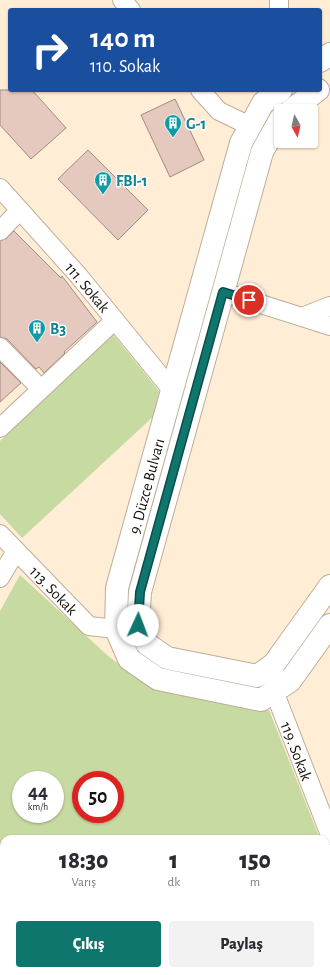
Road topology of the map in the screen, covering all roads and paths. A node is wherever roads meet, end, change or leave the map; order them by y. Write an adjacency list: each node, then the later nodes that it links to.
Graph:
1 (122, 0): 2 (street)
2 (129, 8)
3 (202, 92): 7 (street)
4 (278, 92): 7 (main road, 9. Düzce Bulvarı)
5 (315, 92): 6 (main road)
6 (299, 104)
7 (250, 126): 19 (main road, 9. Düzce Bulvarı)
8 (274, 131): 12 (main road, 9. Düzce Bulvarı)
9 (0, 188): 10 (street, 111. Sokak)
10 (20, 210): 11 (street); 15 (street, 111. Sokak)
11 (0, 231)
12 (223, 292): 14 (street); 27 (main road, 9. Düzce Bulvarı)
13 (330, 306): 14 (street)
14 (302, 317): 16 (street)
15 (115, 320): 18 (street); 19 (street, 111. Sokak)
16 (330, 326)
17 (0, 347): 18 (street)
18 (41, 390): 20 (street)
19 (172, 390): 26 (main road, 9. Düzce Bulvarı)
20 (0, 428)
21 (0, 534): 22 (street, 113. Sokak)
22 (16, 551): 23 (street); 26 (street, 113. Sokak)
23 (0, 578)
24 (330, 586): 27 (main road, 9. Düzce Bulvarı)
25 (330, 625): 28 (main road, 9. Düzce Bulvarı)
26 (116, 629): 28 (main road, 9. Düzce Bulvarı)
27 (274, 664): 28 (street, 119. Sokak)
28 (274, 691): 29 (street, 119. Sokak)
29 (330, 835)

